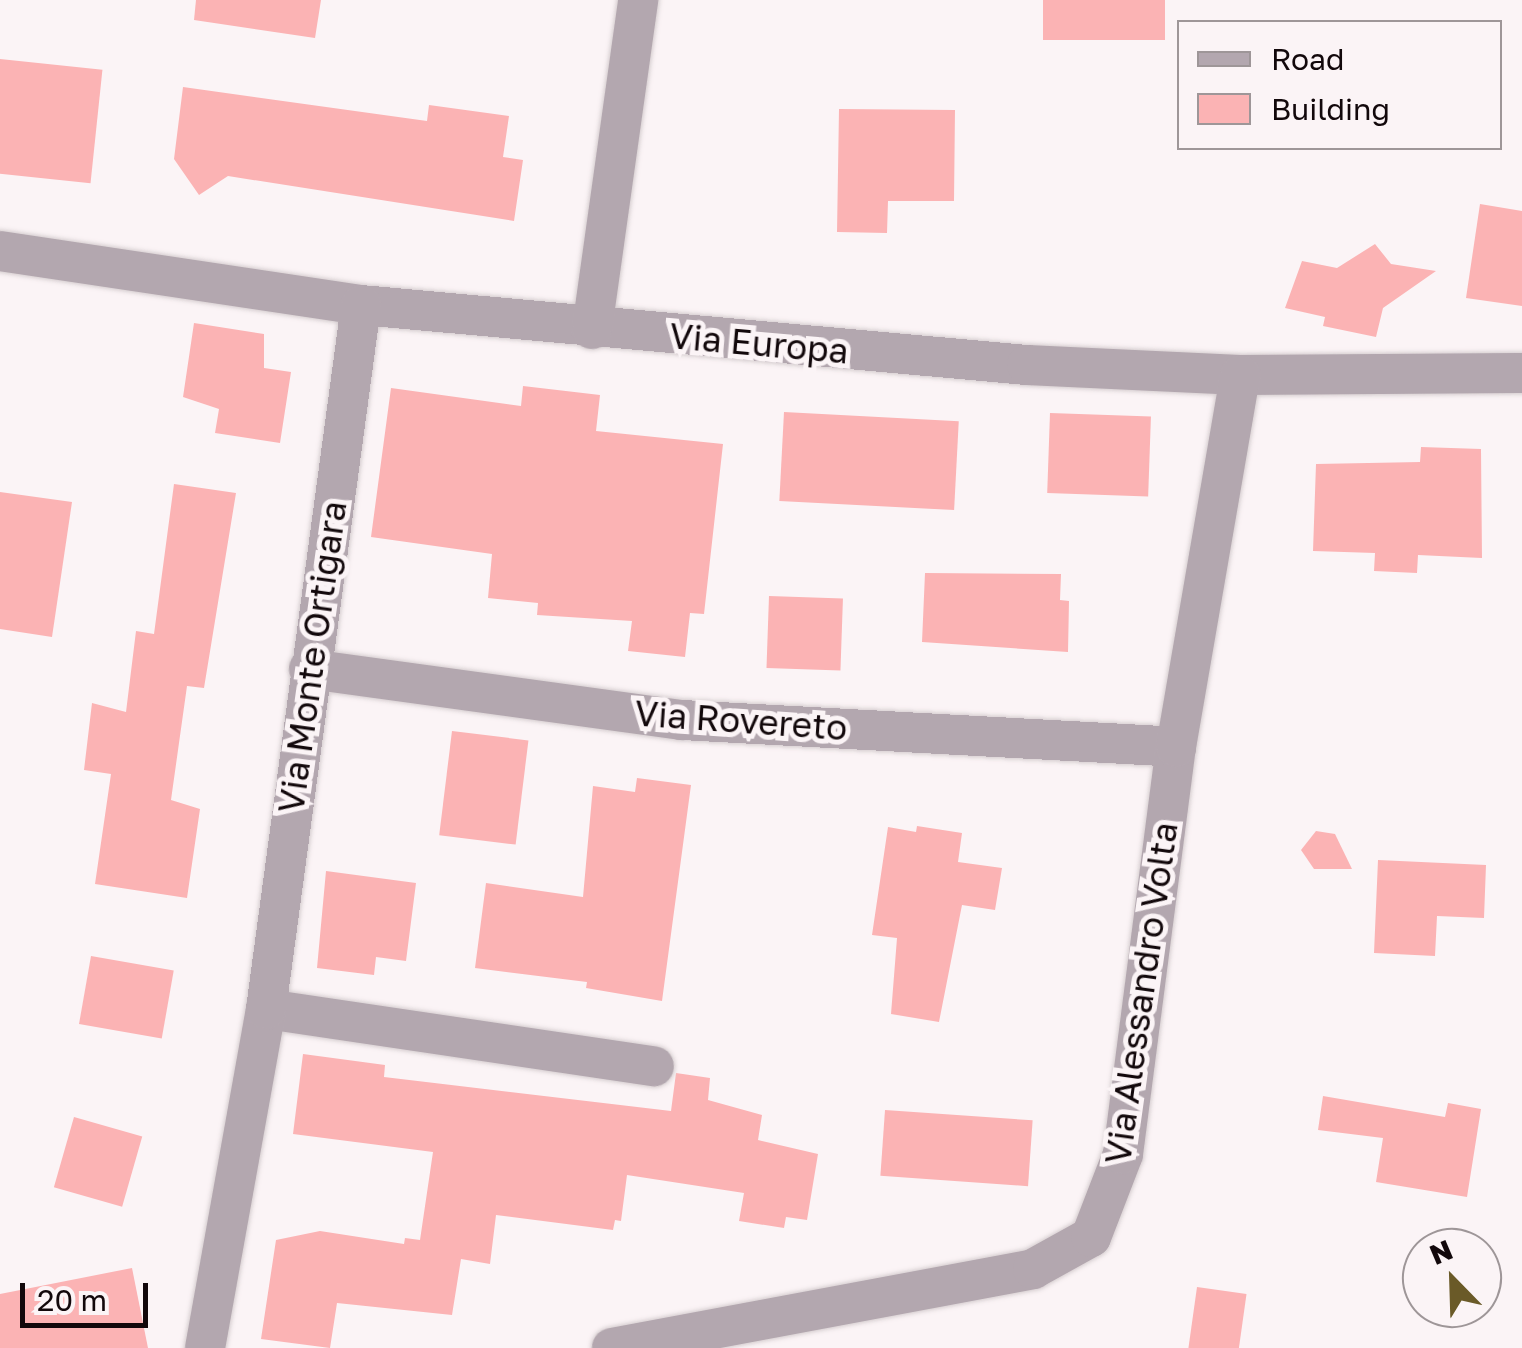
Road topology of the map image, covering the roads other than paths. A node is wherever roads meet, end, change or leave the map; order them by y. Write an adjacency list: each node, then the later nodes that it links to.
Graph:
1 (638, 0): 4 (street)
2 (0, 250): 3 (street, Via Europa)
3 (361, 305): 4 (street, Via Europa); 7 (street, Via Monte Ortigara)
4 (592, 329): 6 (street, Via Europa)
5 (1522, 373): 6 (street, Via Europa)
6 (1240, 375): 8 (street, Via Alessandro Volta)
7 (309, 670): 8 (street, Via Rovereto); 9 (street, Via Monte Ortigara)
8 (1176, 747): 12 (street, Via Alessandro Volta)
9 (266, 1009): 10 (street); 11 (street, Via Monte Ortigara)
10 (654, 1066)
11 (205, 1348)
12 (612, 1348)

